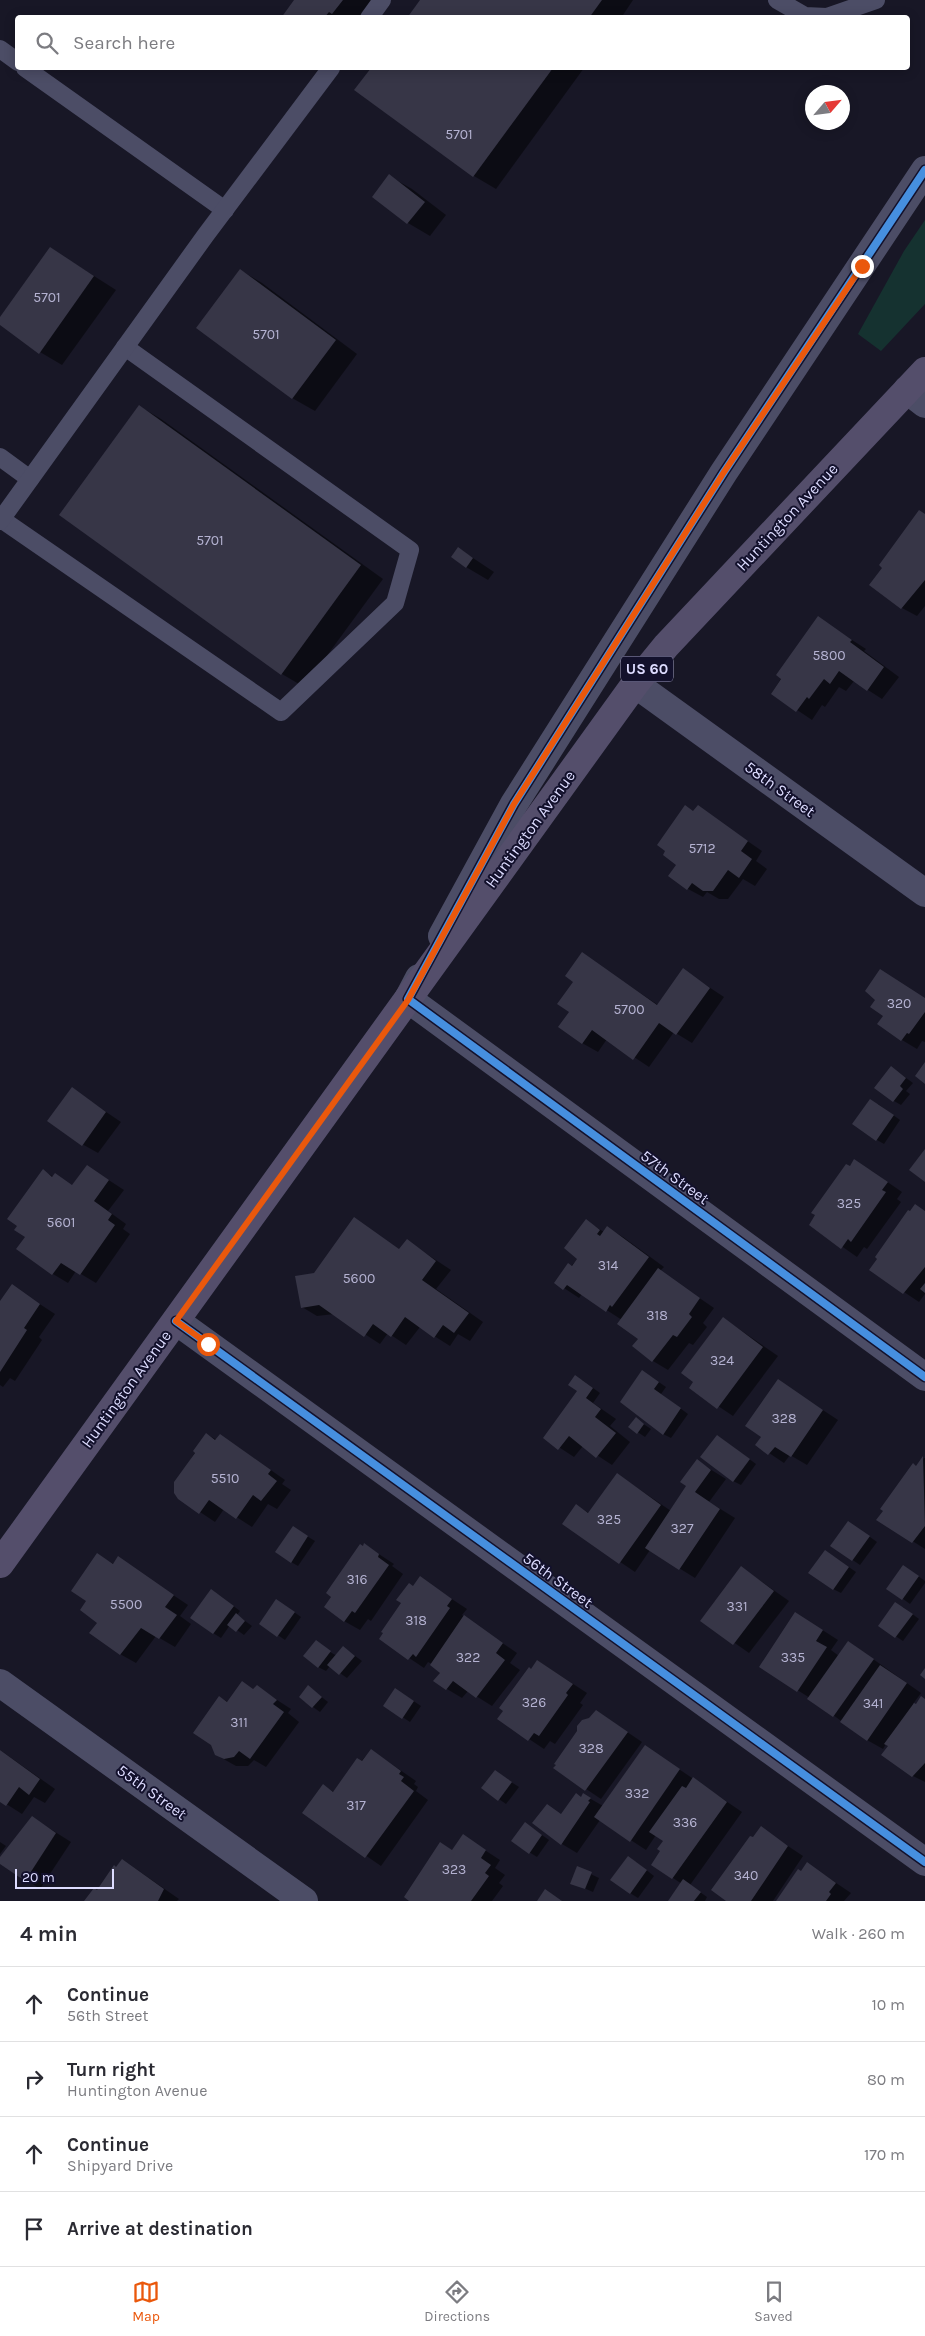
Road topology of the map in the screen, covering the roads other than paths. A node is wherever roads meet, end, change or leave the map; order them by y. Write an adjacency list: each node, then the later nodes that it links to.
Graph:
1 (382, 0): 4 (lane)
2 (777, 0): 5 (lane)
3 (876, 0): 6 (lane)
4 (371, 15)
5 (803, 15)
6 (833, 15)
7 (0, 49): 8 (lane)
8 (15, 60)
9 (28, 70): 12 (lane)
10 (330, 70): 12 (lane)
11 (925, 170): 21 (street)
12 (225, 210): 13 (lane)
13 (125, 347): 17 (lane); 18 (lane)
14 (925, 371): 15 (main road, Huntington Avenue / US 60)
15 (916, 397): 19 (main road, Huntington Avenue / US 60)
16 (0, 457): 17 (lane)
17 (30, 479): 18 (lane)
18 (1, 520)
19 (635, 684): 20 (street, 58th Street); 21 (main road, Huntington Avenue / US 60)
20 (925, 893)
21 (408, 1000): 22 (main road, Huntington Avenue / US 60); 23 (street, 57th Street)
22 (176, 1321): 24 (main road, Huntington Avenue / US 60); 26 (street, 56th Street)
23 (925, 1377)
24 (0, 1564)
25 (0, 1683): 27 (street, 55th Street)
26 (925, 1862)
27 (304, 1901)

